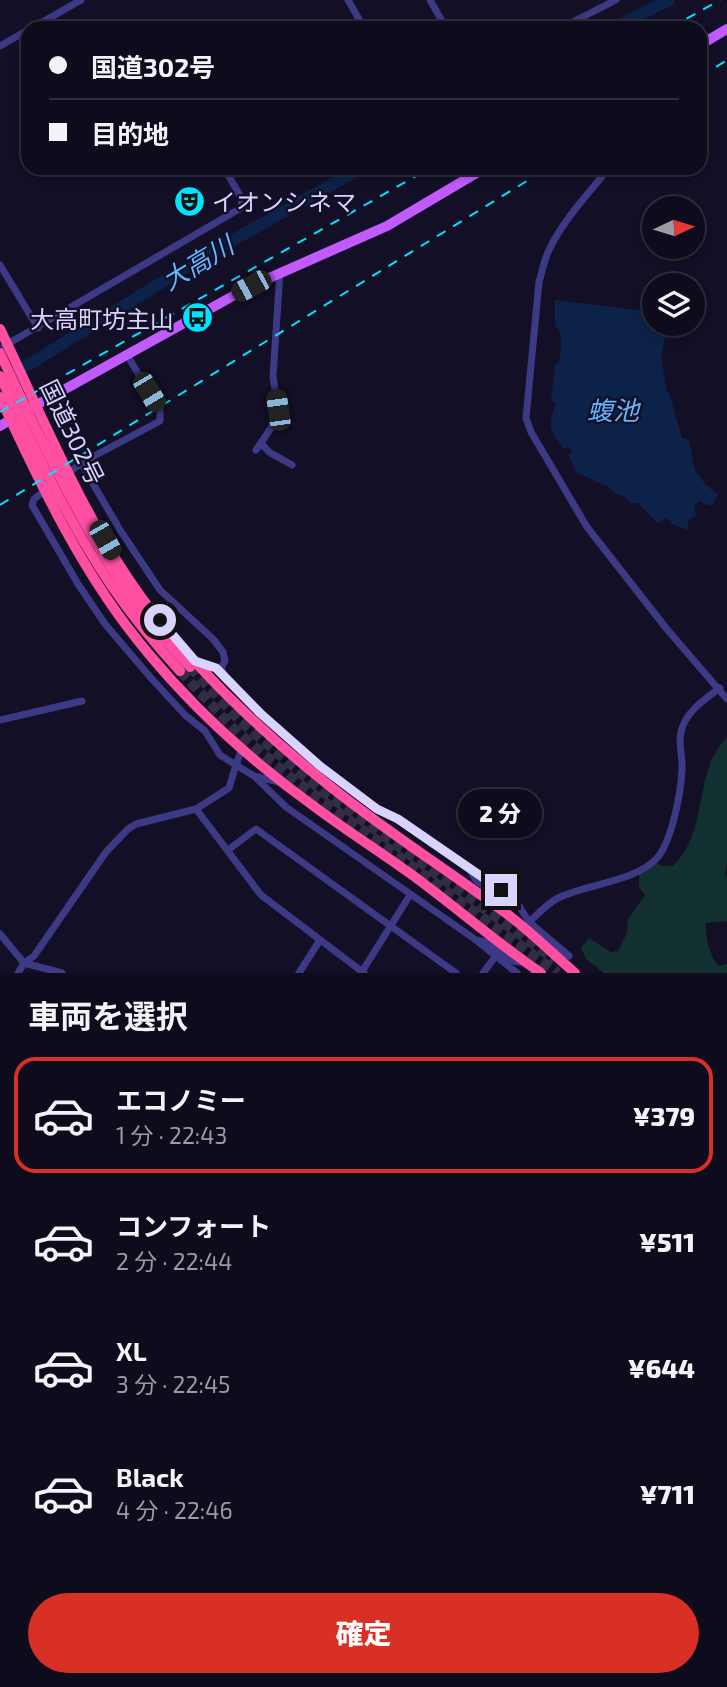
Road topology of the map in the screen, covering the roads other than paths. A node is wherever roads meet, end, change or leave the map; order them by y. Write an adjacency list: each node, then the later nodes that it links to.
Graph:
1 (348, 0): 8 (street)
2 (430, 0): 9 (street)
3 (594, 0): 6 (street)
4 (616, 0): 6 (street)
5 (77, 1): 7 (street)
6 (598, 8): 10 (street)
7 (43, 21)
8 (360, 21)
9 (442, 21)
10 (574, 21)
11 (727, 29): 13 (main road)
12 (21, 34): 14 (street)
13 (707, 41)
14 (0, 46)
15 (228, 175): 20 (street)
16 (473, 175): 19 (main road)
17 (604, 175): 31 (street)
18 (0, 265): 20 (street)
19 (279, 272): 23 (main road); 28 (street)
20 (38, 328): 22 (street)
21 (0, 329): 29 (highway, 国道302号)
22 (0, 351): 29 (highway)
23 (127, 355): 26 (main road); 27 (street)
24 (0, 376): 29 (highway)
25 (0, 397): 35 (highway, 国道302号)
26 (0, 426)
27 (81, 463): 30 (street); 36 (street)
28 (292, 465)
29 (188, 666): 30 (street); 45 (highway, 国道302号)
30 (226, 677): 41 (street)
31 (720, 688): 32 (street); 46 (street)
32 (727, 697)
33 (82, 701): 34 (street)
34 (0, 720)
35 (242, 748): 36 (street); 38 (highway, 国道302号)
36 (236, 765): 37 (street); 39 (street)
37 (254, 776): 38 (street); 44 (street)
38 (283, 783): 53 (highway, 国道302号)
39 (197, 808): 40 (street); 54 (street)
40 (228, 850): 47 (street); 49 (street)
41 (468, 867): 42 (street); 43 (street)
42 (485, 880): 43 (street); 46 (street)
43 (488, 890): 45 (street)
44 (410, 895): 47 (street); 50 (street)
45 (509, 916): 63 (highway, 国道302号)
46 (529, 922): 51 (street)
47 (390, 926): 55 (street); 59 (street)
48 (0, 934): 54 (street)
49 (320, 940): 55 (street); 58 (street)
50 (475, 940): 52 (street); 53 (street)
51 (569, 956)
52 (495, 957): 60 (street); 61 (street)
53 (525, 962): 62 (highway, 国道302号)
54 (24, 963): 56 (street); 57 (street)
55 (362, 972)
56 (18, 973)
57 (62, 973)
58 (299, 973)
59 (456, 973)
60 (483, 973)
61 (517, 973)
62 (541, 973)
63 (575, 973)

